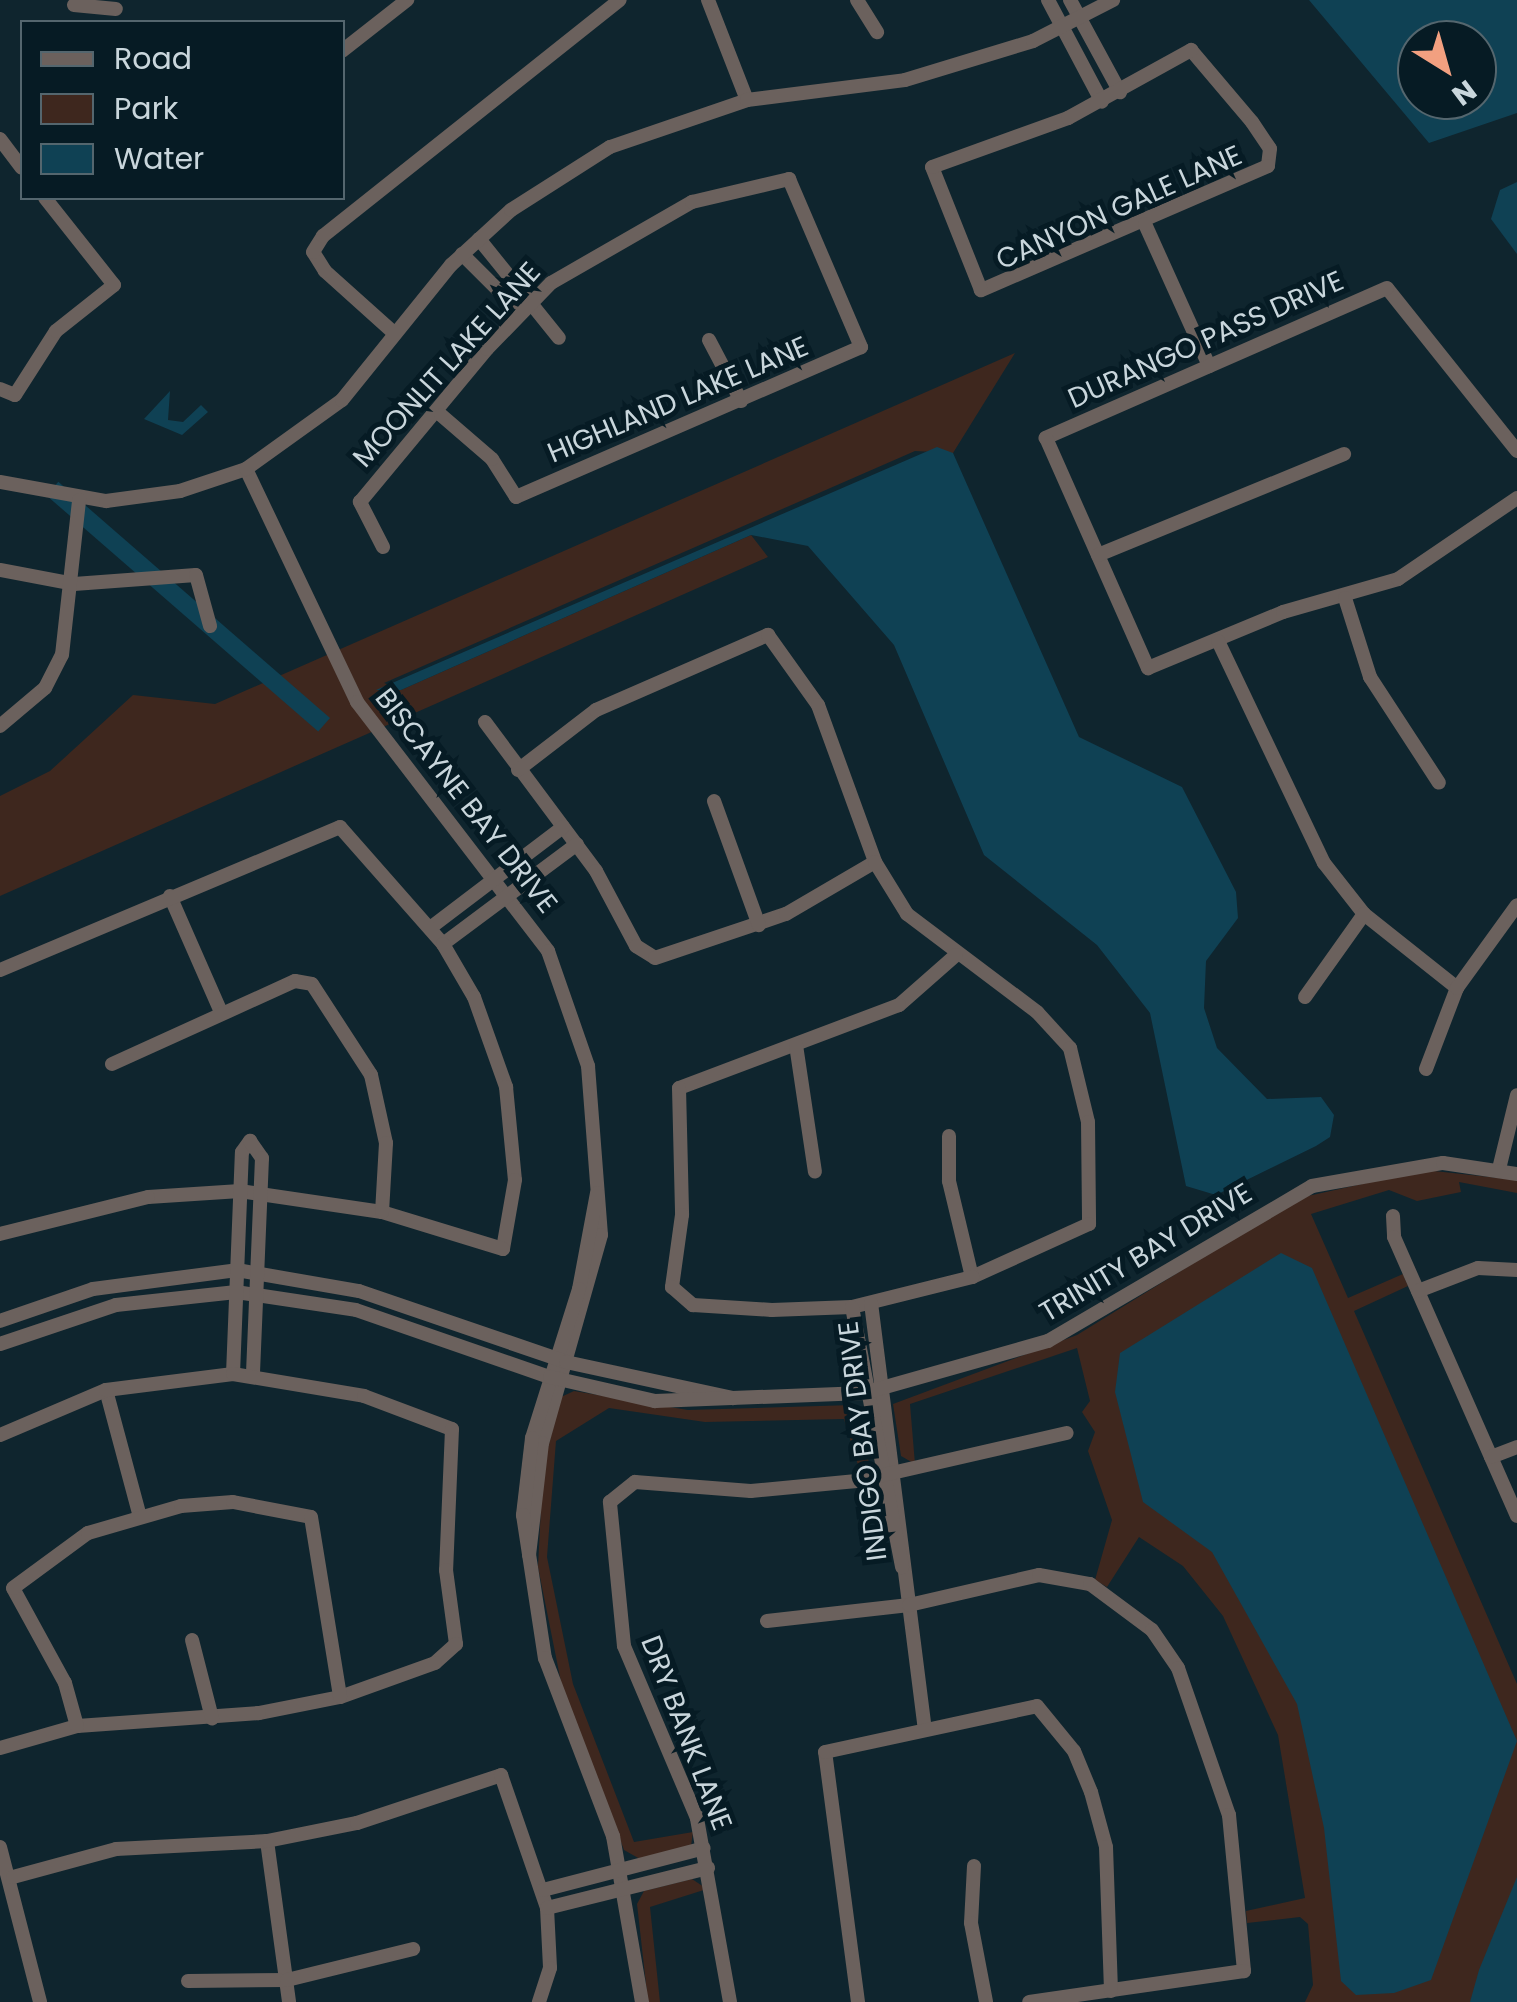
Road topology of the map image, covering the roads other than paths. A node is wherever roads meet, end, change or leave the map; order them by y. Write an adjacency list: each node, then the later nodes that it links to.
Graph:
1 (407, 0): 13 (street)
2 (620, 0): 24 (street)
3 (708, 0): 15 (street)
4 (857, 0): 12 (street)
5 (1048, 0): 11 (street)
6 (1070, 0): 10 (street)
7 (1113, 0): 10 (street)
8 (74, 4): 9 (street)
9 (116, 10)
10 (1080, 18): 11 (street); 14 (street)
11 (1062, 26): 15 (street); 16 (street)
12 (877, 32)
13 (345, 49)
14 (1120, 92): 16 (street); 20 (street, CANYON GALE LANE)
15 (747, 100): 21 (street)
16 (1102, 102): 20 (street, CANYON GALE LANE)
17 (0, 139): 18 (street)
18 (20, 165)
19 (48, 200): 29 (street)
20 (1145, 224): 28 (street)
21 (479, 239): 22 (street); 23 (street)
22 (462, 254): 23 (street); 24 (street)
23 (530, 304): 25 (street); 27 (street, MOONLIT LAKE LANE); 31 (street, MOONLIT LAKE LANE)
24 (394, 333): 34 (street)
25 (559, 338)
26 (708, 340): 30 (street)
27 (860, 348): 30 (street, HIGHLAND LAKE LANE)
28 (1209, 366): 32 (street, DURANGO PASS DRIVE); 39 (street, DURANGO PASS DRIVE)
29 (0, 389)
30 (741, 401): 31 (street, HIGHLAND LAKE LANE)
31 (440, 415): 38 (street, MOONLIT LAKE LANE)
32 (1517, 452)
33 (1344, 454): 39 (street)
34 (246, 469): 37 (street); 53 (street, BISCAYNE BAY DRIVE)
35 (0, 482): 37 (street)
36 (1517, 498): 42 (street)
37 (79, 500): 41 (street)
38 (384, 548)
39 (1098, 555): 44 (street)
40 (0, 570): 41 (street)
41 (74, 584): 43 (street); 46 (street)
42 (1344, 598): 44 (street); 48 (street)
43 (210, 626)
44 (1218, 641): 57 (street)
45 (485, 722): 47 (street)
46 (0, 726)
47 (518, 770): 50 (street); 52 (street)
48 (1439, 783)
49 (714, 801): 58 (street)
50 (563, 827): 51 (street); 53 (street)
51 (576, 844): 54 (street); 58 (street)
52 (875, 862): 58 (street); 61 (street)
53 (497, 877): 54 (street, BISCAYNE BAY DRIVE); 59 (street)
54 (510, 894): 60 (street); 90 (street, BISCAYNE BAY DRIVE)
55 (170, 896): 59 (street); 62 (street); 65 (street)
56 (1517, 905): 63 (street)
57 (1364, 914): 63 (street); 64 (street)
58 (759, 925)
59 (430, 928): 60 (street)
60 (443, 944): 76 (street)
61 (956, 955): 66 (street); 82 (street)
62 (0, 970)
63 (1457, 988): 68 (street)
64 (1305, 996)
65 (222, 1012): 67 (street); 76 (street)
66 (796, 1045): 72 (street); 87 (street)
67 (112, 1064)
68 (1426, 1069)
69 (1517, 1094): 71 (street)
70 (949, 1136): 82 (street)
71 (1498, 1169): 73 (street, TRINITY BAY DRIVE); 95 (street, TRINITY BAY DRIVE)
72 (815, 1172)
73 (1517, 1174)
74 (240, 1192): 75 (street); 75 (street); 78 (street); 79 (street)
75 (260, 1194): 76 (street); 81 (street)
76 (382, 1212)
77 (1393, 1216): 83 (street)
78 (0, 1234)
79 (237, 1270): 81 (street, TRINITY BAY DRIVE); 84 (street); 88 (street, TRINITY BAY DRIVE)
80 (1517, 1270): 83 (street)
81 (256, 1273): 85 (street); 90 (street, TRINITY BAY DRIVE)
82 (972, 1277): 86 (street)
83 (1418, 1290): 101 (street)
84 (236, 1292): 85 (street, TRINITY BAY DRIVE); 89 (street, TRINITY BAY DRIVE); 91 (street)
85 (256, 1295): 92 (street); 93 (street, TRINITY BAY DRIVE)
86 (871, 1303): 87 (street); 95 (street, INDIGO BAY DRIVE)
87 (852, 1307): 96 (street, INDIGO BAY DRIVE)
88 (0, 1321)
89 (0, 1344)
90 (562, 1360): 93 (street, BISCAYNE BAY DRIVE); 97 (street, TRINITY BAY DRIVE)
91 (234, 1374): 92 (street); 94 (street)
92 (253, 1376): 110 (street)
93 (556, 1378): 97 (street, TRINITY BAY DRIVE); 120 (street, BISCAYNE BAY DRIVE)
94 (106, 1390): 99 (street); 104 (street)
95 (884, 1390): 96 (street, TRINITY BAY DRIVE); 102 (street, INDIGO BAY DRIVE)
96 (864, 1393): 97 (street, TRINITY BAY DRIVE); 103 (street, INDIGO BAY DRIVE)
97 (739, 1400)
98 (1067, 1432): 102 (street)
99 (0, 1434)
100 (1517, 1447): 101 (street)
101 (1491, 1457): 105 (street)
102 (898, 1472): 103 (street); 106 (street, INDIGO BAY DRIVE)
103 (878, 1476): 106 (street, INDIGO BAY DRIVE); 117 (street, DRY BANK LANE)
104 (139, 1513): 110 (street); 112 (street)
105 (1517, 1516)
106 (904, 1572): 107 (street, INDIGO BAY DRIVE)
107 (909, 1605): 108 (street); 113 (street, INDIGO BAY DRIVE); 128 (street)
108 (767, 1621)
109 (192, 1640): 111 (street)
110 (340, 1697): 111 (street)
111 (212, 1718): 112 (street)
112 (77, 1726): 114 (street)
113 (926, 1728): 128 (street); 134 (street)
114 (0, 1748)
115 (267, 1841): 121 (street); 123 (street); 126 (street)
116 (0, 1848): 121 (street)
117 (704, 1848): 119 (street, DRY BANK LANE); 120 (street)
118 (974, 1866): 135 (street)
119 (708, 1868): 122 (street); 133 (street, DRY BANK LANE)
120 (622, 1870): 122 (street, BISCAYNE BAY DRIVE); 123 (street)
121 (13, 1878): 129 (street)
122 (627, 1888): 124 (street); 132 (street, BISCAYNE BAY DRIVE)
123 (543, 1890): 124 (street)
124 (547, 1908): 131 (street)
125 (413, 1949): 126 (street)
126 (286, 1980): 127 (street); 130 (street)
127 (188, 1981)
128 (1111, 1990): 136 (street)
129 (40, 2002)
130 (289, 2002)
131 (539, 2002)
132 (642, 2002)
133 (730, 2002)
134 (858, 2002)
135 (986, 2002)
136 (1030, 2002)

